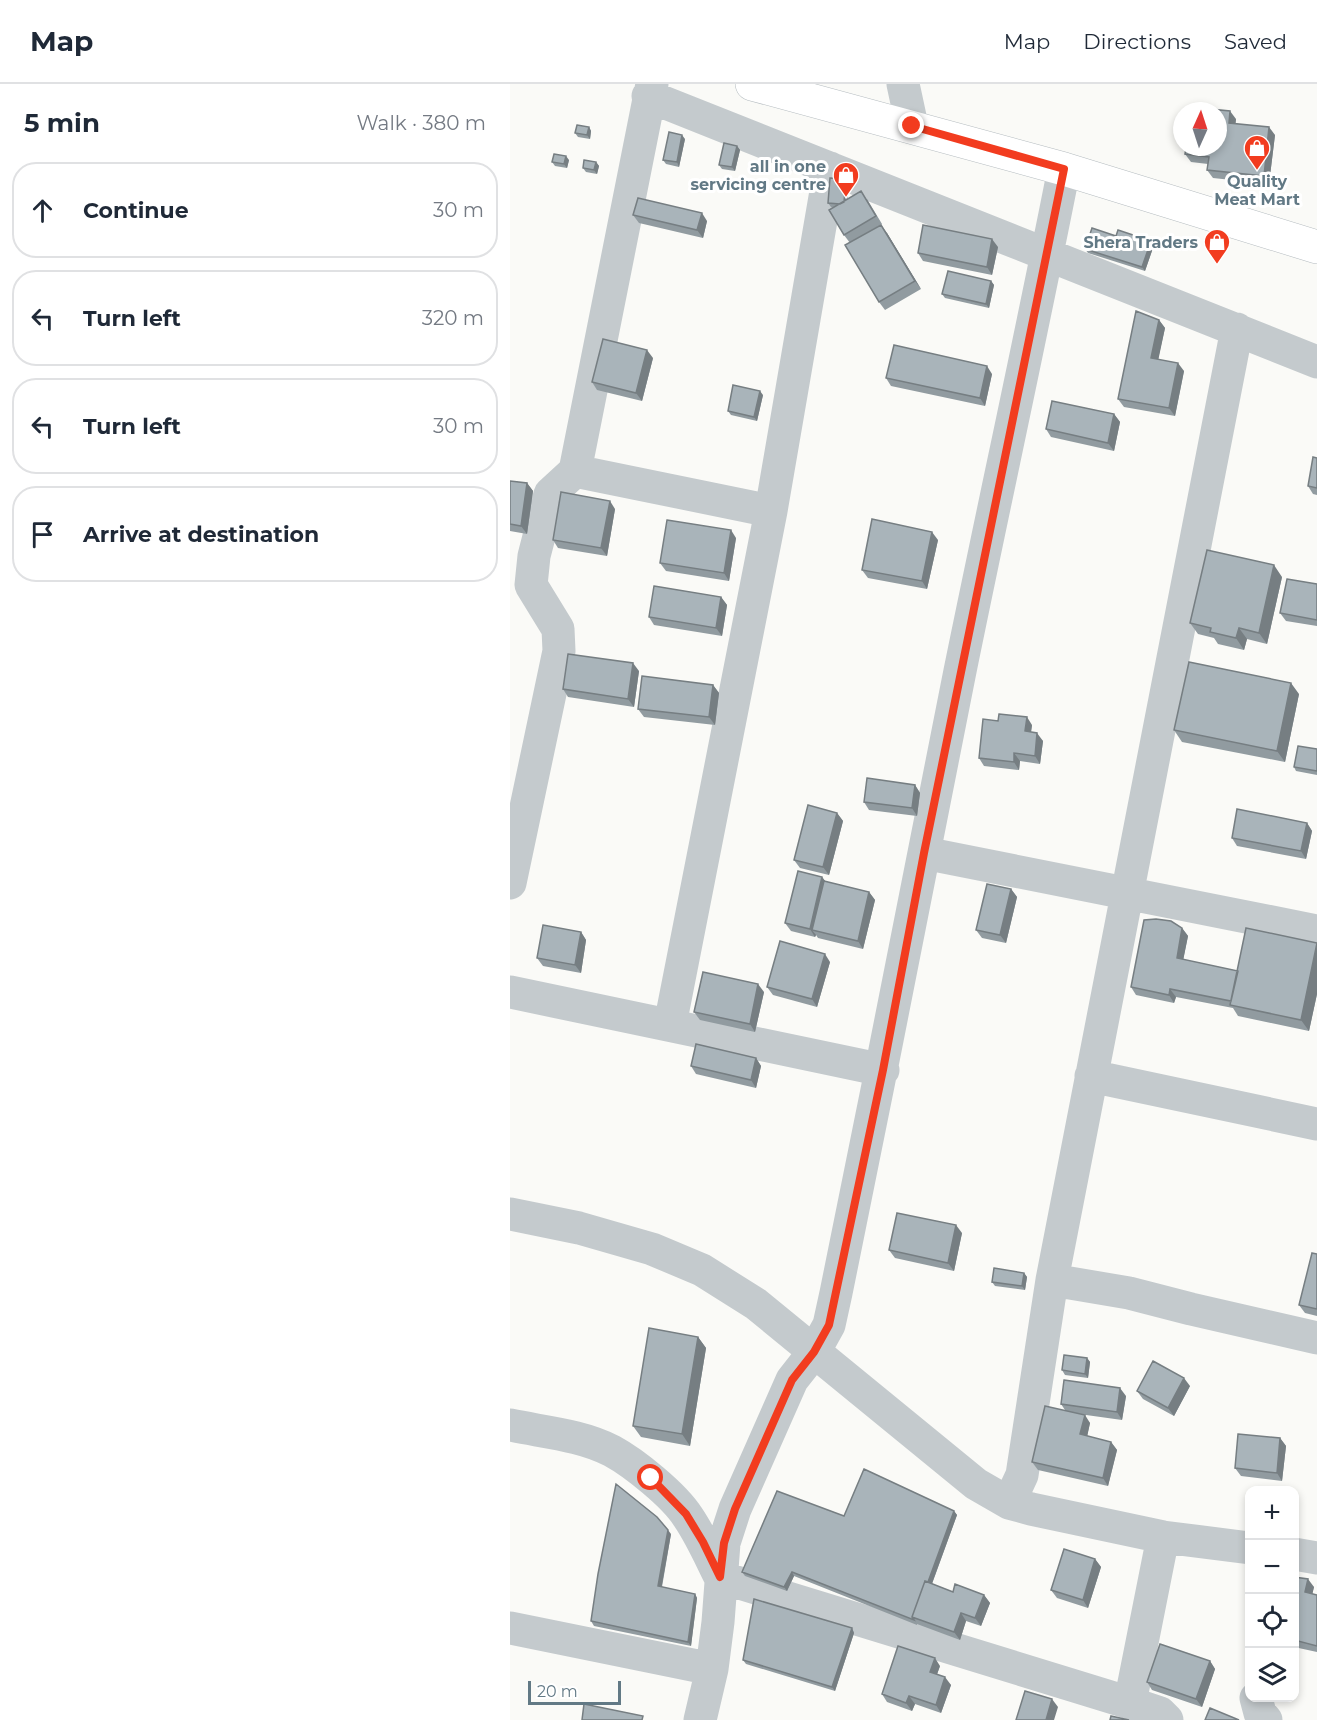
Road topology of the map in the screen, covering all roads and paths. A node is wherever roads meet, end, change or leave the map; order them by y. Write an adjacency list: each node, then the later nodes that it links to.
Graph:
1 (752, 84): 4 (main road)
2 (903, 84): 4 (street)
3 (650, 90): 5 (street); 11 (street)
4 (912, 126): 6 (main road)
5 (830, 168): 8 (street); 12 (street)
6 (1064, 169): 7 (main road); 8 (street)
7 (1317, 247)
8 (1047, 254): 9 (street); 14 (street)
9 (1237, 330): 10 (street); 16 (street)
10 (1317, 362)
11 (575, 471): 12 (street); 13 (street)
12 (771, 511): 19 (street)
13 (522, 553): 15 (street)
14 (924, 853): 16 (street); 20 (street)
15 (510, 882)
16 (1128, 895): 17 (street); 21 (street)
17 (1317, 931)
18 (510, 992): 19 (street)
19 (670, 1025): 20 (street)
20 (883, 1070): 26 (street)
21 (1091, 1076): 22 (street); 24 (street)
22 (1317, 1124)
23 (510, 1214): 26 (street)
24 (1052, 1280): 25 (street); 28 (street)
25 (1317, 1338)
26 (814, 1352): 28 (street); 33 (street)
27 (510, 1425): 33 (street)
28 (1010, 1503): 29 (street)
29 (1163, 1538): 30 (street); 37 (street)
30 (1245, 1547)
31 (1299, 1555): 32 (street)
32 (1317, 1558)
33 (720, 1577): 35 (street); 37 (street)
34 (510, 1628): 35 (street)
35 (712, 1669): 38 (street)
36 (1257, 1702): 40 (street)
37 (1130, 1703): 39 (street)
38 (700, 1720)
39 (1167, 1720)
40 (1266, 1720)

